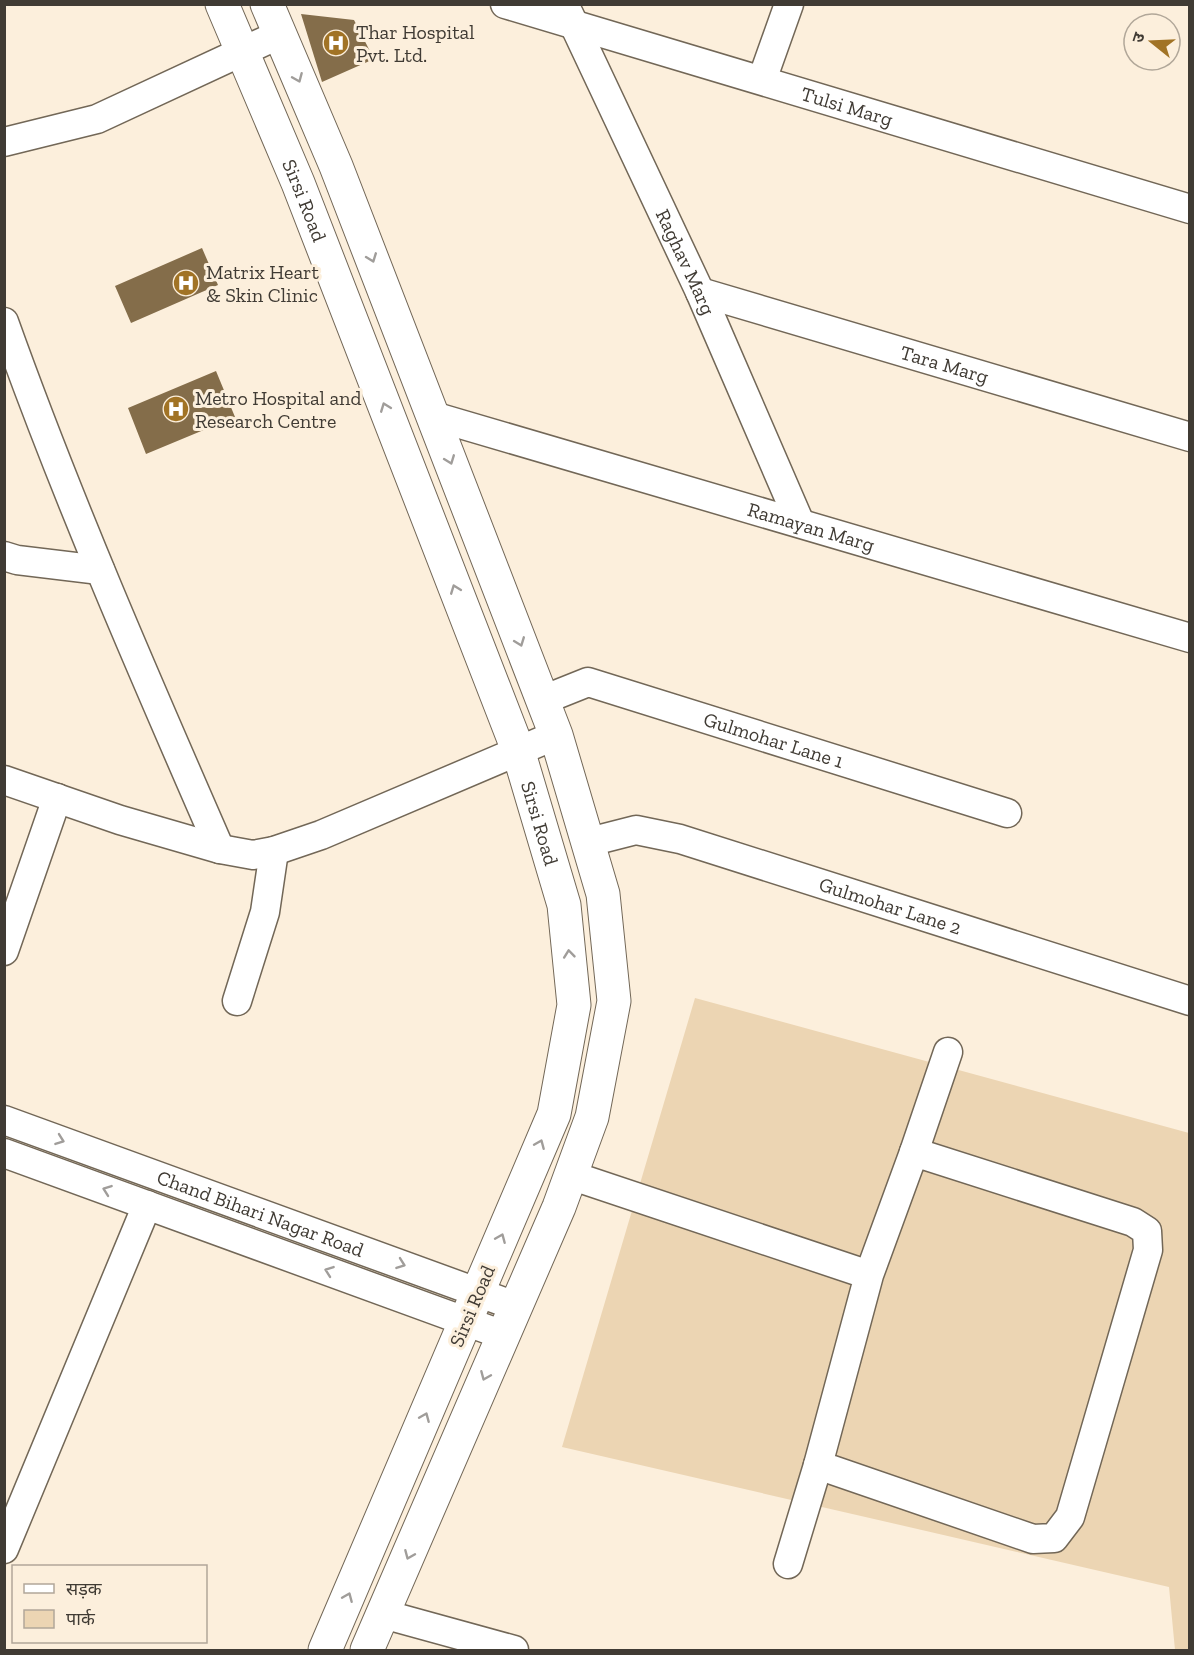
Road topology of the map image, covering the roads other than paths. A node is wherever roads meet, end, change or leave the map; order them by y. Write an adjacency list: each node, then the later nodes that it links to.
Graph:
1 (222, 4): 6 (main road, Sirsi Road)
2 (505, 4): 4 (street, Tulsi Marg)
3 (789, 4): 7 (street)
4 (569, 14): 7 (street, Tulsi Marg); 10 (street, Raghav Marg)
5 (274, 19): 6 (street); 12 (main road, Sirsi Road, one-way to 12)
6 (242, 51): 8 (street); 20 (main road, Sirsi Road, one-way to 6)
7 (762, 80): 9 (street, Tulsi Marg)
8 (4, 142)
9 (1190, 209)
10 (700, 292): 13 (street, Tara Marg); 14 (street, Raghav Marg)
11 (4, 322): 16 (street)
12 (433, 416): 14 (street, Ramayan Marg); 18 (main road, Sirsi Road, one-way to 18)
13 (1190, 437)
14 (800, 523): 17 (street, Ramayan Marg)
15 (4, 556): 16 (street)
16 (100, 570): 25 (street)
17 (1190, 638)
18 (543, 700): 19 (main road, Sirsi Road); 23 (street, Gulmohar Lane 1)
19 (556, 735): 20 (street); 24 (main road, Sirsi Road)
20 (518, 750): 26 (street); 37 (main road, Sirsi Road, one-way to 20)
21 (4, 780): 22 (street)
22 (57, 798): 25 (street); 27 (street)
23 (1006, 813)
24 (589, 842): 29 (street, Gulmohar Lane 2); 34 (main road, Sirsi Road)
25 (220, 849): 26 (street)
26 (274, 851): 28 (street)
27 (4, 951)
28 (237, 1001)
29 (1190, 1001)
30 (948, 1052): 32 (street)
31 (4, 1120): 37 (street, Chand Bihari Nagar Road, one-way to 37)
32 (914, 1152): 36 (street); 39 (street)
33 (4, 1154): 35 (street, Chand Bihari Nagar Road, one-way to 33)
34 (570, 1176): 36 (street); 38 (main road, Sirsi Road)
35 (147, 1205): 37 (street, Chand Bihari Nagar Road, one-way to 35); 40 (street)
36 (869, 1275): 39 (street)
37 (472, 1306): 38 (street, Chand Bihari Nagar Road); 43 (main road, Sirsi Road, one-way to 37)
38 (509, 1321): 42 (main road, Sirsi Road, one-way to 42)
39 (818, 1465): 41 (street)
40 (4, 1549)
41 (788, 1564)
42 (383, 1614): 44 (main road, Sirsi Road); 45 (street)
43 (325, 1650)
44 (367, 1650)
45 (514, 1650)

